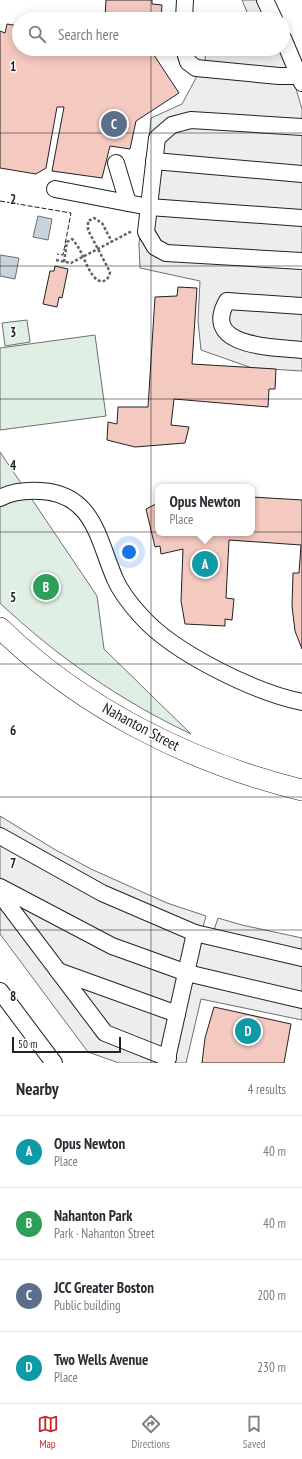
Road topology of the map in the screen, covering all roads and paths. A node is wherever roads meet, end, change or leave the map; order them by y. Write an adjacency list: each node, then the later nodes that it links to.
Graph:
1 (185, 0): 3 (street)
2 (265, 0): 4 (street)
3 (184, 12)
4 (271, 12)
5 (290, 55): 7 (street)
6 (186, 56): 7 (street)
7 (300, 79)
8 (302, 127): 9 (street)
9 (154, 161): 11 (street); 14 (street)
10 (116, 163): 13 (street)
11 (302, 174)
12 (55, 189): 13 (street)
13 (128, 203): 14 (street)
14 (149, 207): 15 (street); 16 (street)
15 (302, 218)
16 (147, 224): 17 (path); 21 (street)
17 (112, 242): 18 (path); 18 (path)
18 (98, 249): 19 (path); 19 (path)
19 (84, 256): 22 (path); 22 (path)
20 (56, 260): 22 (path)
21 (302, 261)
22 (64, 262)
23 (302, 306): 24 (street)
24 (302, 350)
25 (0, 498): 27 (street)
26 (1, 630): 28 (main road, Nahanton Street)
27 (302, 702)
28 (302, 790)
29 (0, 836): 32 (street)
30 (0, 887): 35 (street)
31 (0, 894): 34 (street)
32 (195, 933): 33 (street); 35 (street)
33 (302, 958)
34 (58, 971): 38 (street); 40 (street)
35 (186, 972): 37 (street); 38 (street)
36 (0, 991): 39 (street)
37 (302, 1000)
38 (177, 1014): 40 (street)
39 (50, 1061)
40 (167, 1061)

